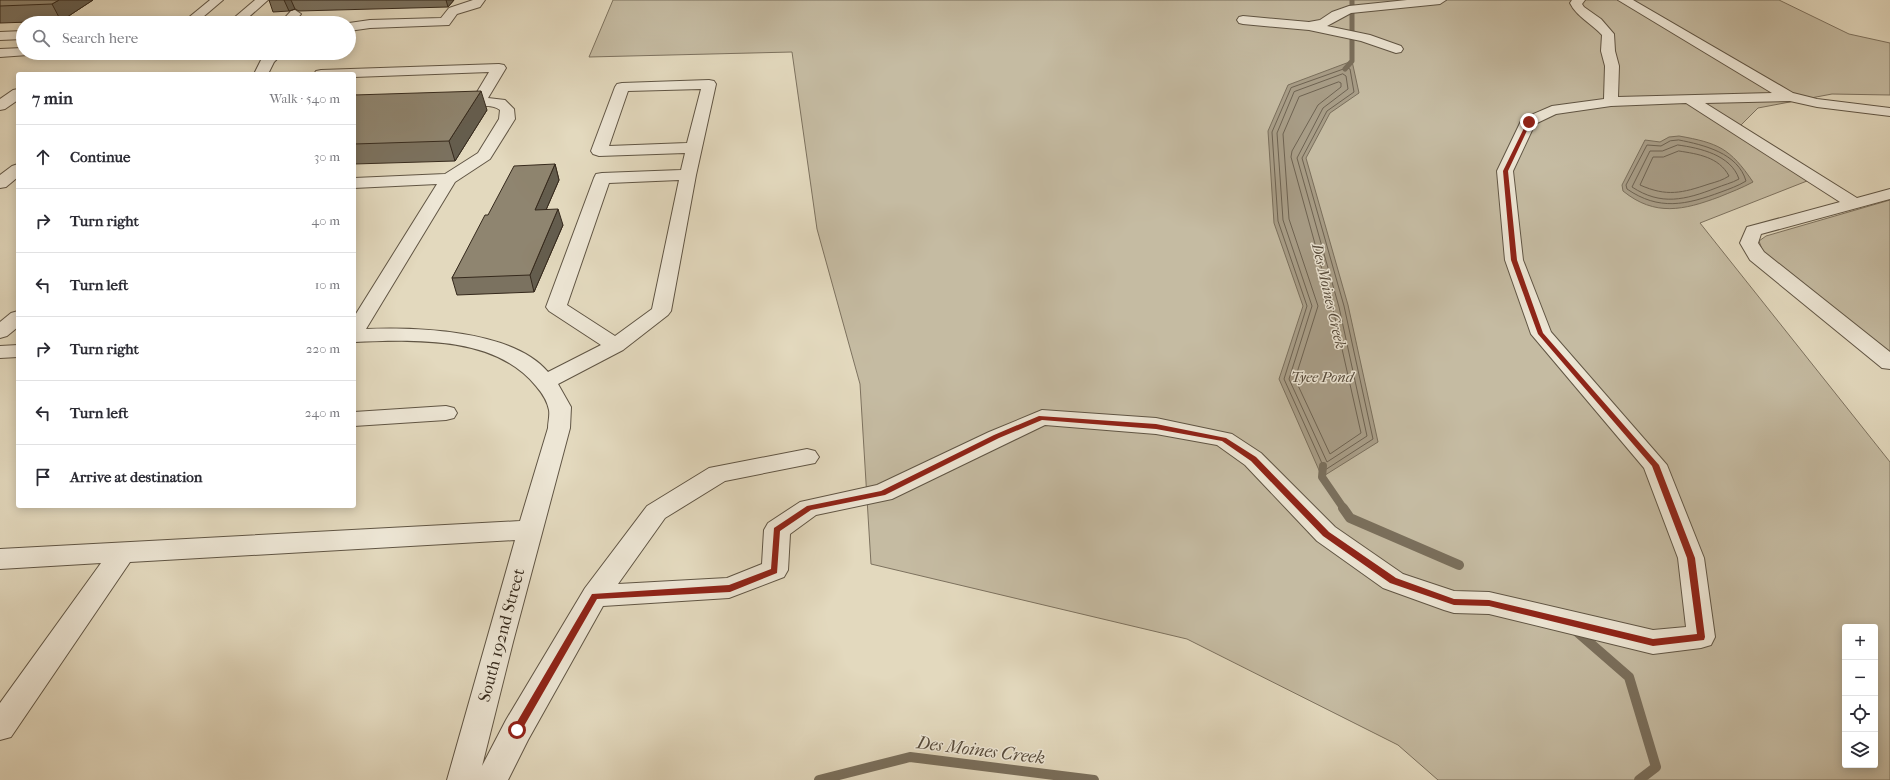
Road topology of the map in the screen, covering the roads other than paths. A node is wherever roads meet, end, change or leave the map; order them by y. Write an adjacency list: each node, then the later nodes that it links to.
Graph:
1 (217, 0): 7 (street)
2 (262, 0): 8 (street)
3 (479, 0): 10 (street)
4 (1440, 0): 11 (street)
5 (1579, 0): 25 (street)
6 (1624, 0): 23 (street)
7 (197, 16)
8 (243, 16)
9 (1243, 20): 11 (street)
10 (356, 26)
11 (1309, 26): 14 (street)
12 (16, 35): 13 (street)
13 (0, 36)
14 (1396, 49)
15 (16, 52): 16 (street)
16 (0, 53)
17 (268, 60): 18 (street)
18 (262, 72)
19 (356, 73): 21 (street)
20 (468, 93): 21 (street)
21 (484, 93): 31 (street)
22 (16, 94): 26 (street)
23 (1790, 97): 24 (street); 27 (street)
24 (1689, 99): 25 (street); 35 (street)
25 (1611, 102): 53 (street)
26 (0, 106)
27 (1890, 112)
28 (694, 148): 28 (street); 30 (street)
29 (16, 171): 33 (street)
30 (688, 175): 42 (street); 42 (street)
31 (449, 179): 32 (street); 36 (street)
32 (356, 182)
33 (0, 184)
34 (1890, 194): 35 (street)
35 (1855, 204): 45 (street)
36 (375, 298): 37 (street); 39 (street)
37 (356, 299)
38 (16, 319): 40 (street)
39 (356, 331)
40 (0, 332)
41 (356, 334): 46 (street, South 192nd Street)
42 (616, 346): 46 (street)
43 (16, 351): 44 (street)
44 (0, 352)
45 (1890, 363)
46 (546, 381): 50 (street, South 192nd Street)
47 (446, 413): 48 (street)
48 (356, 419)
49 (806, 457): 53 (street)
50 (530, 530): 51 (street); 55 (street, South 192nd Street)
51 (123, 552): 52 (street); 54 (street)
52 (0, 559)
53 (595, 596): 56 (street)
54 (0, 727)
55 (464, 780)
56 (492, 780)

